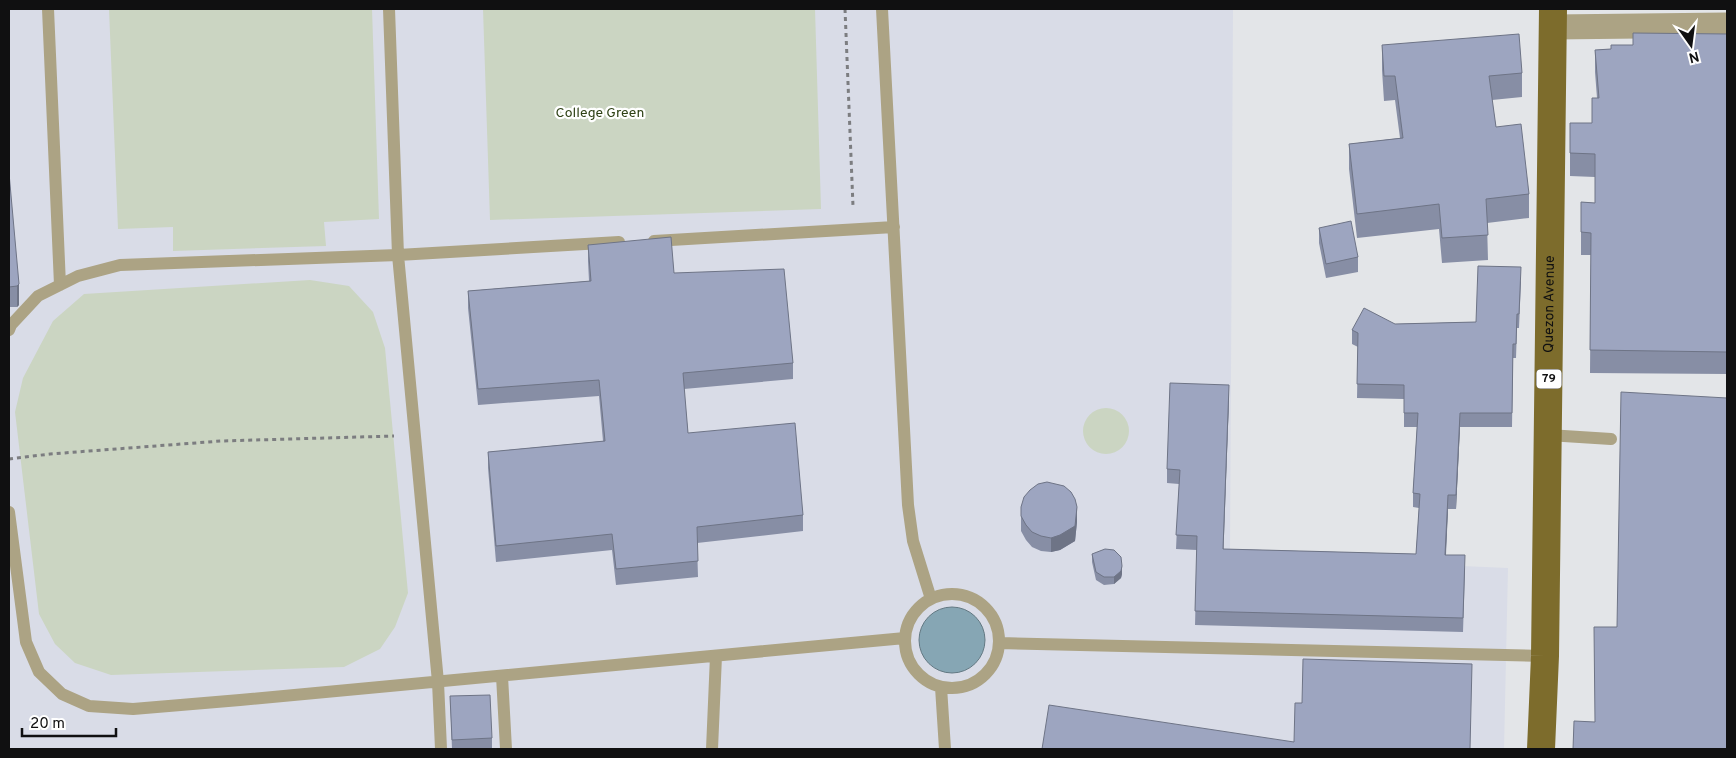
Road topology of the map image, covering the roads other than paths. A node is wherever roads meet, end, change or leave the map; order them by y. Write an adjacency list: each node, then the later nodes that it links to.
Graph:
1 (48, 9): 8 (lane)
2 (389, 9): 7 (lane)
3 (882, 9): 6 (lane)
4 (1553, 18): 5 (street); 10 (main road, Quezon Avenue / 79)
5 (1727, 25)
6 (894, 227): 7 (lane); 13 (lane)
7 (398, 254): 8 (lane); 19 (lane)
8 (60, 285): 9 (lane)
9 (9, 330)
10 (1548, 435): 11 (lane); 17 (main road, Quezon Avenue / 79)
11 (1611, 439)
12 (9, 512): 19 (lane)
13 (931, 599): 14 (lane); 15 (lane)
14 (905, 638): 16 (lane); 20 (lane)
15 (1000, 643): 17 (lane); 20 (lane)
16 (716, 656): 18 (lane); 23 (lane)
17 (1545, 656): 25 (main road, Quezon Avenue / 79)
18 (502, 676): 19 (lane); 22 (lane)
19 (438, 682): 21 (lane)
20 (941, 687): 24 (lane)
21 (441, 749)
22 (506, 749)
23 (712, 749)
24 (945, 749)
25 (1541, 749)

